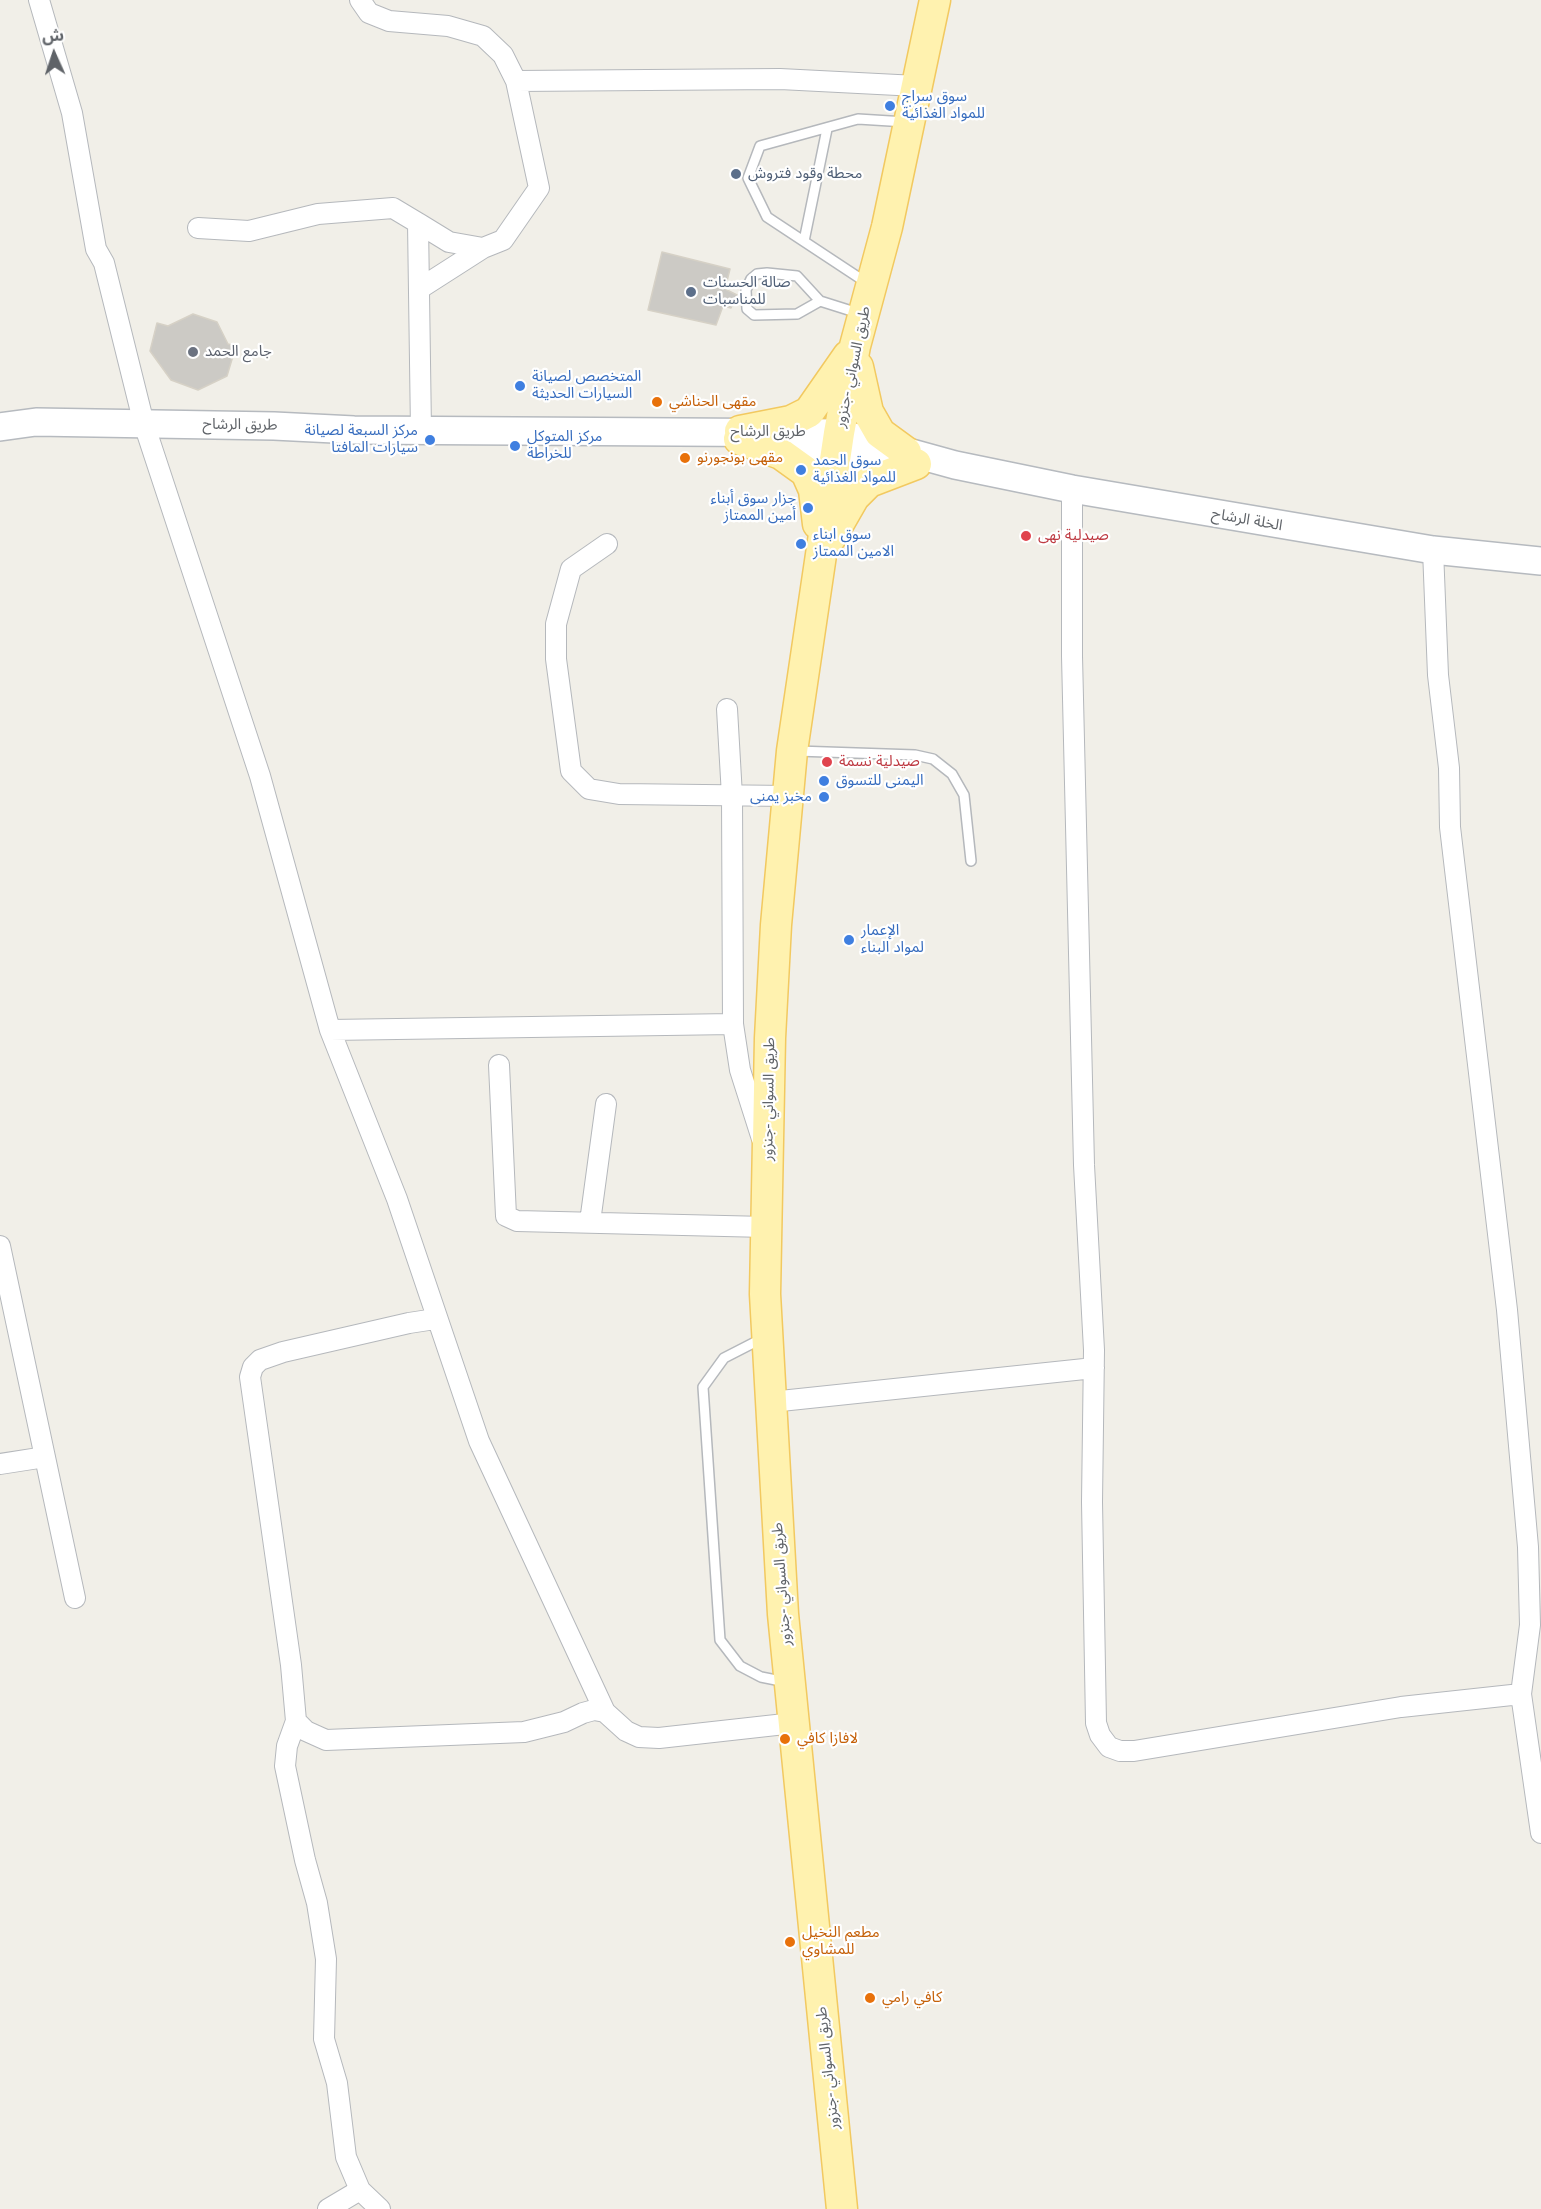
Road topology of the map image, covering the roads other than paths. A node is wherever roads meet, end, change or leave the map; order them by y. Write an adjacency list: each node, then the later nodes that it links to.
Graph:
1 (39, 0): 17 (street)
2 (360, 0): 4 (street)
3 (935, 0): 5 (main road, طريق السواني -جنزور)
4 (516, 81): 5 (street); 11 (street)
5 (917, 86): 6 (main road, طريق السواني -جنزور)
6 (909, 122): 7 (lane); 12 (main road, طريق السواني -جنزور)
7 (827, 129): 10 (lane); 10 (lane)
8 (418, 223): 9 (street); 11 (street); 13 (street)
9 (198, 228)
10 (804, 241): 12 (lane)
11 (483, 248): 13 (street)
12 (871, 286): 15 (main road, طريق السواني -جنزور)
13 (419, 289): 19 (street)
14 (820, 301): 14 (lane); 15 (lane)
15 (863, 315): 16 (main road, طريق السواني -جنزور)
16 (855, 346): 20 (main road); 21 (main road, طريق السواني -جنزور); 22 (main road)
17 (144, 424): 18 (main road, طريق الرشاح); 19 (main road, طريق الرشاح); 34 (street)
18 (0, 428)
19 (421, 431): 20 (main road, طريق الرشاح)
20 (739, 435): 21 (main road, طريق الرشاح); 26 (main road)
21 (838, 445): 22 (main road, الخلة الرشاح); 26 (main road, طريق السواني -جنزور)
22 (911, 458): 23 (main road, الخلة الرشاح); 26 (main road)
23 (1072, 489): 25 (main road, الخلة الرشاح); 43 (street)
24 (607, 544): 30 (street)
25 (1433, 550): 27 (main road, الخلة الرشاح); 49 (street)
26 (822, 559): 29 (main road, طريق السواني -جنزور)
27 (1541, 561)
28 (727, 709): 30 (street)
29 (792, 751): 31 (main road, طريق السواني -جنزور); 32 (lane)
30 (732, 796): 31 (street); 33 (street)
31 (788, 796): 37 (main road, طريق السواني -جنزور)
32 (971, 861)
33 (734, 1024): 34 (street); 37 (street)
34 (330, 1030): 41 (street)
35 (499, 1065): 38 (street)
36 (606, 1104): 38 (street)
37 (768, 1155): 39 (main road, طريق السواني -جنزور)
38 (590, 1222): 39 (street)
39 (766, 1227): 42 (main road, طريق السواني -جنزور)
40 (0, 1246): 45 (street)
41 (435, 1319): 50 (street); 51 (street)
42 (767, 1336): 44 (main road, طريق السواني -جنزور); 48 (lane)
43 (1094, 1368): 44 (street); 49 (street)
44 (771, 1402): 48 (main road, طريق السواني -جنزور)
45 (45, 1457): 46 (street); 47 (street)
46 (0, 1464)
47 (75, 1598)
48 (790, 1683): 52 (main road, طريق السواني -جنزور)
49 (1521, 1694): 53 (street)
50 (605, 1712): 51 (street); 52 (street)
51 (296, 1721): 54 (street)
52 (794, 1723): 57 (main road, طريق السواني -جنزور)
53 (1541, 1833)
54 (360, 2190): 55 (street); 56 (street)
55 (328, 2209)
56 (380, 2209)
57 (842, 2209)

